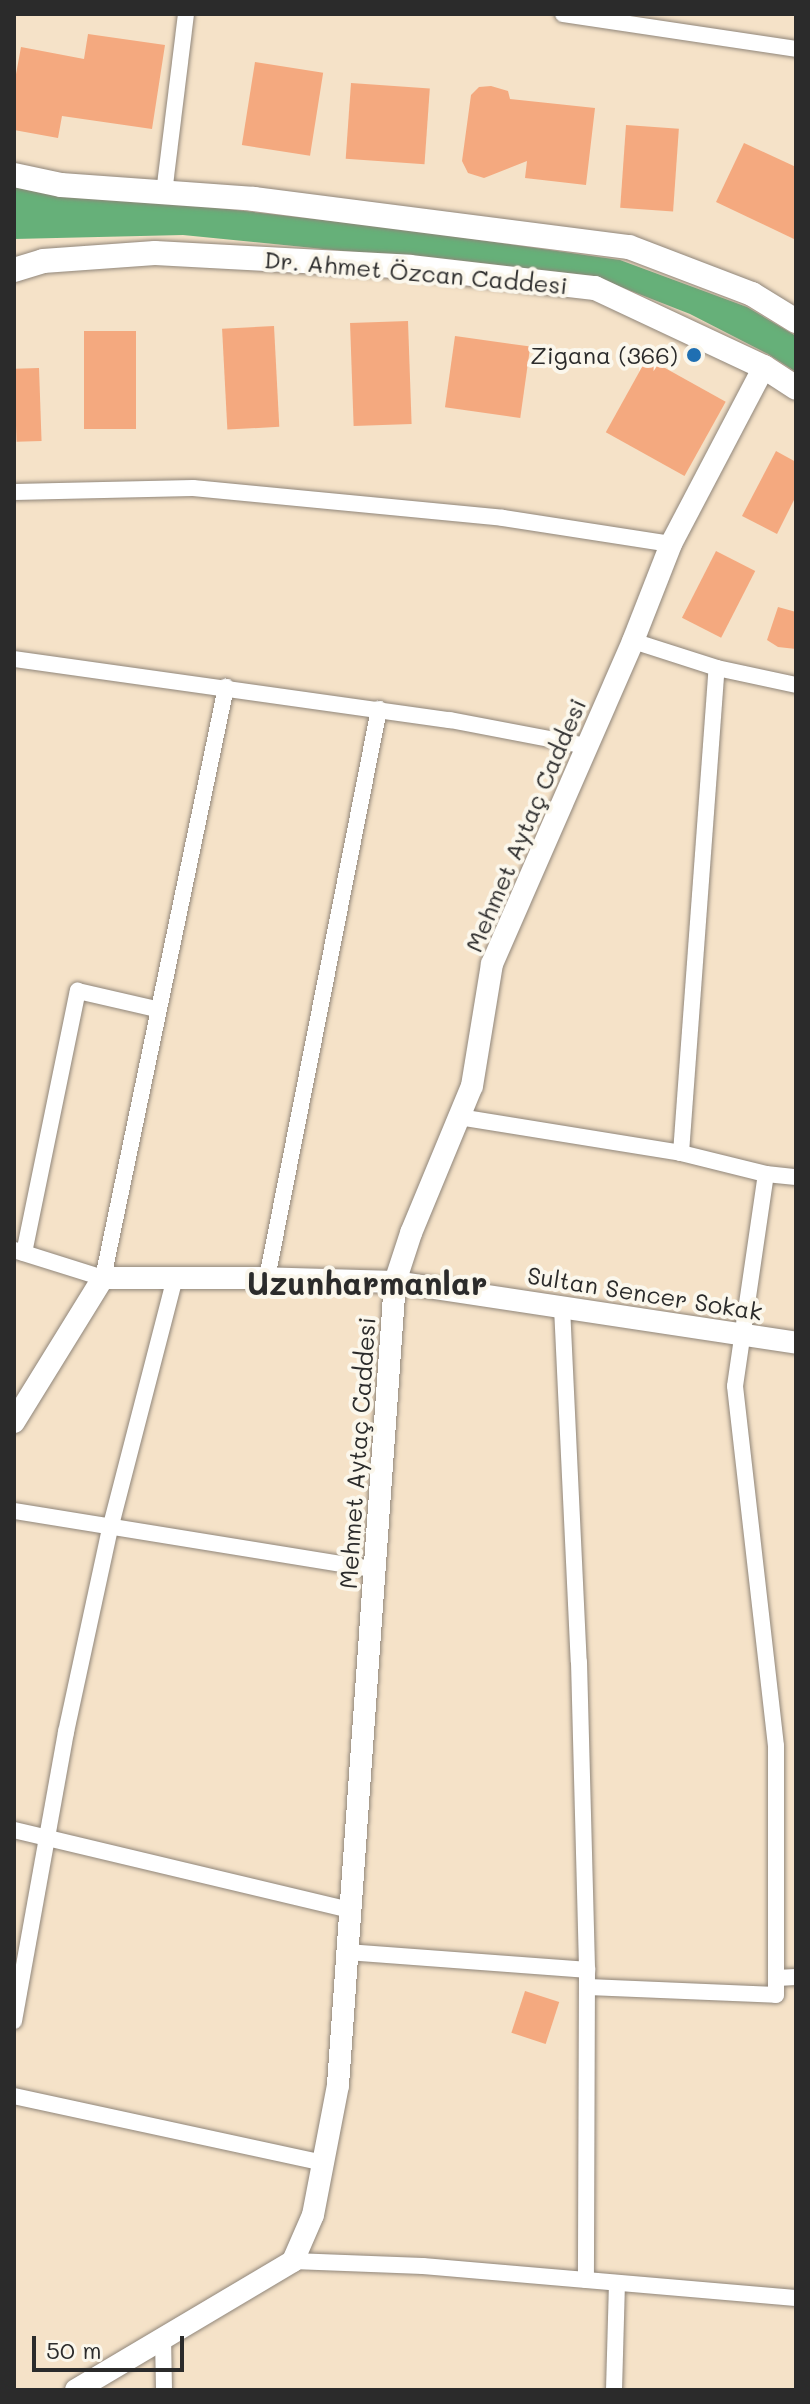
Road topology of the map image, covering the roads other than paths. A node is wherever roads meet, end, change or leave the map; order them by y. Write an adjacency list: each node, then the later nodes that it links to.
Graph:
1 (186, 14): 5 (street)
2 (563, 14): 3 (street)
3 (796, 49)
4 (14, 175): 5 (main road, Dr. Ahmet Özcan Caddesi)
5 (164, 193): 9 (main road, Dr. Ahmet Özcan Caddesi)
6 (14, 258): 7 (main road)
7 (43, 261): 8 (main road, Dr. Ahmet Özcan Caddesi); 10 (main road, Dr. Ahmet Özcan Caddesi)
8 (14, 270)
9 (796, 321)
10 (764, 367): 11 (main road, Dr. Ahmet Özcan Caddesi); 13 (street, Mehmet Aytaç Caddesi)
11 (796, 388)
12 (14, 492): 13 (street)
13 (671, 544): 14 (street, Mehmet Aytaç Caddesi)
14 (633, 641): 16 (street); 20 (street, Mehmet Aytaç Caddesi)
15 (14, 659): 18 (street)
16 (717, 668): 17 (street); 23 (street)
17 (796, 685)
18 (226, 687): 19 (street); 21 (street)
19 (379, 709): 20 (street); 29 (street)
20 (586, 746): 22 (street, Mehmet Aytaç Caddesi)
21 (156, 1009): 26 (street); 28 (street)
22 (459, 1117): 23 (street); 30 (street, Mehmet Aytaç Caddesi)
23 (681, 1153): 24 (street)
24 (766, 1174): 25 (street); 32 (street)
25 (796, 1177)
26 (19, 1251): 28 (street)
27 (175, 1277): 28 (street, Sultan Sencer Sokak); 29 (street, Sultan Sencer Sokak); 36 (street)
28 (103, 1278): 34 (street)
29 (267, 1278): 30 (street, Sultan Sencer Sokak)
30 (395, 1282): 31 (street, Sultan Sencer Sokak); 37 (street, Mehmet Aytaç Caddesi)
31 (562, 1307): 32 (street, Sultan Sencer Sokak); 44 (street)
32 (744, 1334): 33 (street, Sultan Sencer Sokak); 43 (street)
33 (796, 1343)
34 (14, 1422)
35 (14, 1511): 36 (street)
36 (110, 1529): 37 (street); 39 (street)
37 (374, 1569): 40 (street, Mehmet Aytaç Caddesi)
38 (14, 1830): 39 (street)
39 (47, 1840): 40 (street); 45 (street)
40 (351, 1910): 41 (street, Mehmet Aytaç Caddesi)
41 (348, 1952): 44 (street); 47 (street, Mehmet Aytaç Caddesi)
42 (796, 1977): 43 (street)
43 (777, 1978): 44 (street)
44 (587, 1979): 49 (street)
45 (14, 2021)
46 (14, 2096): 47 (street)
47 (323, 2163): 48 (street, Mehmet Aytaç Caddesi)
48 (293, 2261): 49 (street); 52 (street)
49 (586, 2280): 50 (street)
50 (617, 2283): 51 (street); 55 (street)
51 (796, 2298)
52 (163, 2337): 53 (street); 54 (street)
53 (76, 2390)
54 (164, 2390)
55 (614, 2390)

